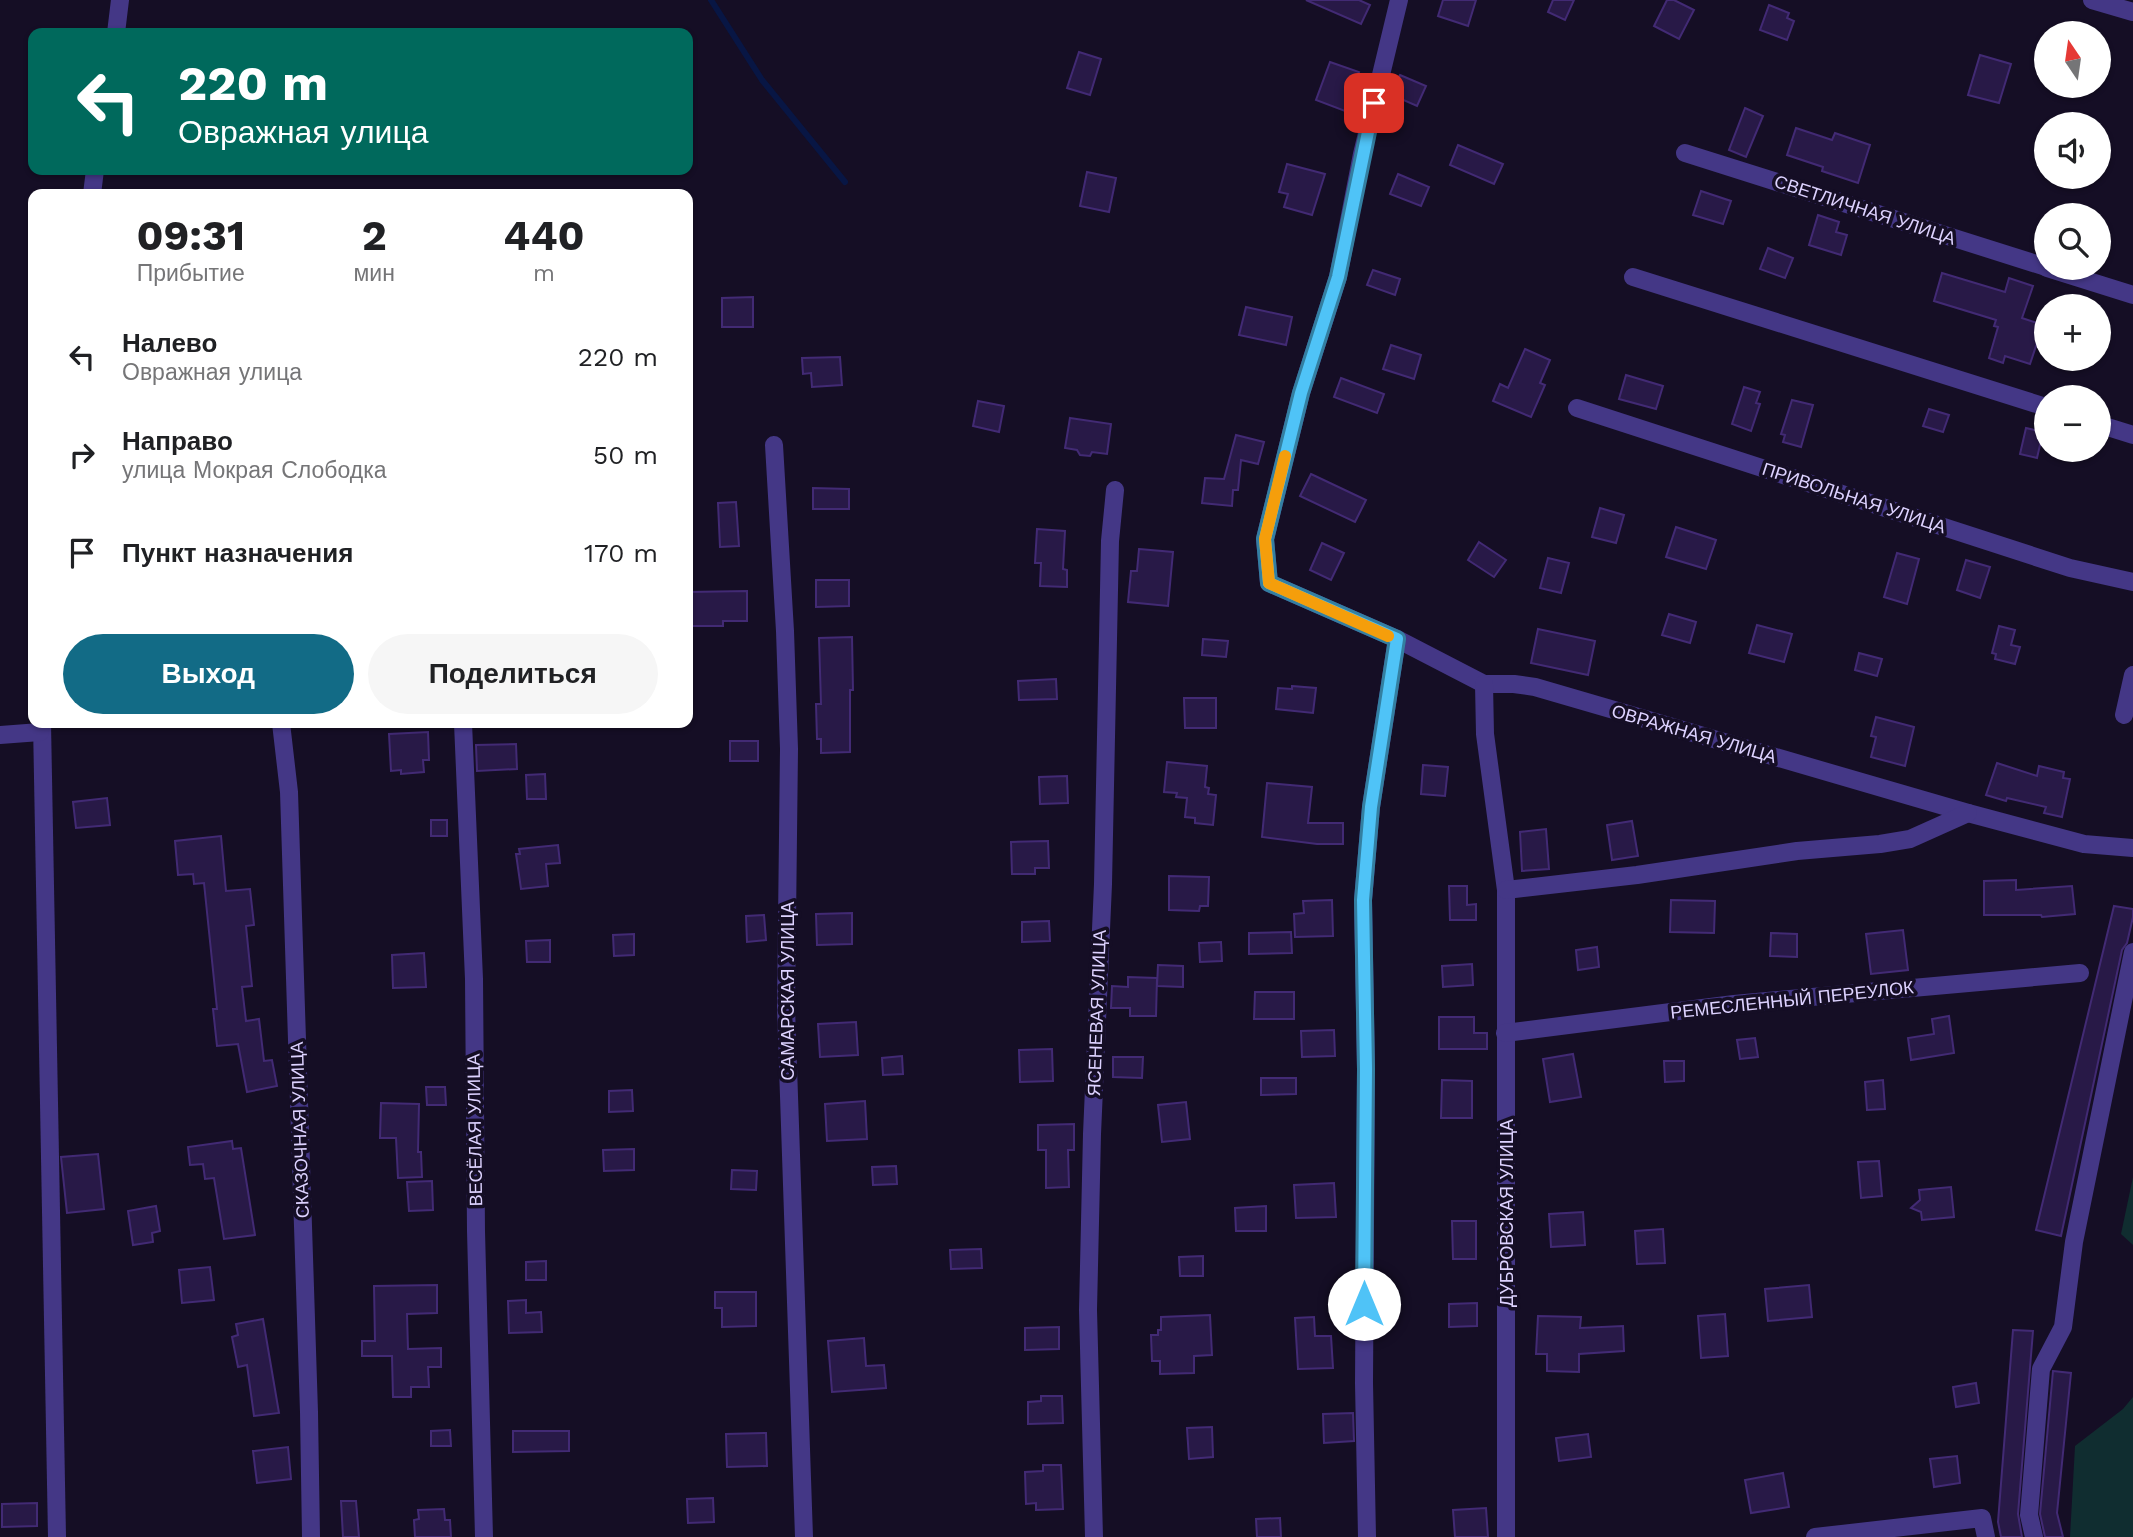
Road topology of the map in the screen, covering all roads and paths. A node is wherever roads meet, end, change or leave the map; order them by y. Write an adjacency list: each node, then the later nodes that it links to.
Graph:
1 (120, 0): 5 (street)
2 (1399, 0): 18 (street, ОВРАЖНАЯ УЛИЦА)
3 (2092, 0): 4 (street)
4 (2133, 12)
5 (117, 28)
6 (1685, 153): 7 (street, СВЕТЛИЧНАЯ УЛИЦА)
7 (2034, 263)
8 (1633, 277): 11 (street)
9 (2086, 280): 10 (street, СВЕТЛИЧНАЯ УЛИЦА)
10 (2133, 295)
11 (2034, 403)
12 (1577, 408): 17 (street, ПРИВОЛЬНАЯ УЛИЦА)
13 (2111, 428): 14 (street)
14 (2133, 435)
15 (774, 444): 36 (street, САМАРСКАЯ УЛИЦА)
16 (1115, 490): 37 (street, ЯСЕНЕВАЯ УЛИЦА)
17 (2133, 582)
18 (1397, 639): 20 (street, ОВРАЖНАЯ УЛИЦА); 38 (street)
19 (2133, 675): 21 (street)
20 (1484, 684): 27 (street, ОВРАЖНАЯ УЛИЦА); 29 (street, ДУБРОВСКАЯ УЛИЦА)
21 (2123, 715)
22 (36, 728): 26 (street)
23 (41, 728): 33 (street)
24 (282, 728): 34 (street, СКАЗОЧНАЯ УЛИЦА)
25 (463, 728): 35 (street, ВЕСЁЛАЯ УЛИЦА)
26 (0, 735)
27 (1968, 813): 28 (street, ОВРАЖНАЯ УЛИЦА); 29 (street)
28 (2133, 848)
29 (1506, 890): 32 (street, ДУБРОВСКАЯ УЛИЦА)
30 (2133, 952): 42 (street)
31 (2080, 974): 32 (street, РЕМЕСЛЕННЫЙ ПЕРЕУЛОК)
32 (1505, 1033): 39 (street, ДУБРОВСКАЯ УЛИЦА)
33 (57, 1537)
34 (311, 1537)
35 (484, 1537)
36 (804, 1537)
37 (1094, 1537)
38 (1367, 1537)
39 (1506, 1537)
40 (1815, 1537): 41 (street)
41 (1986, 1537)
42 (2034, 1537)

